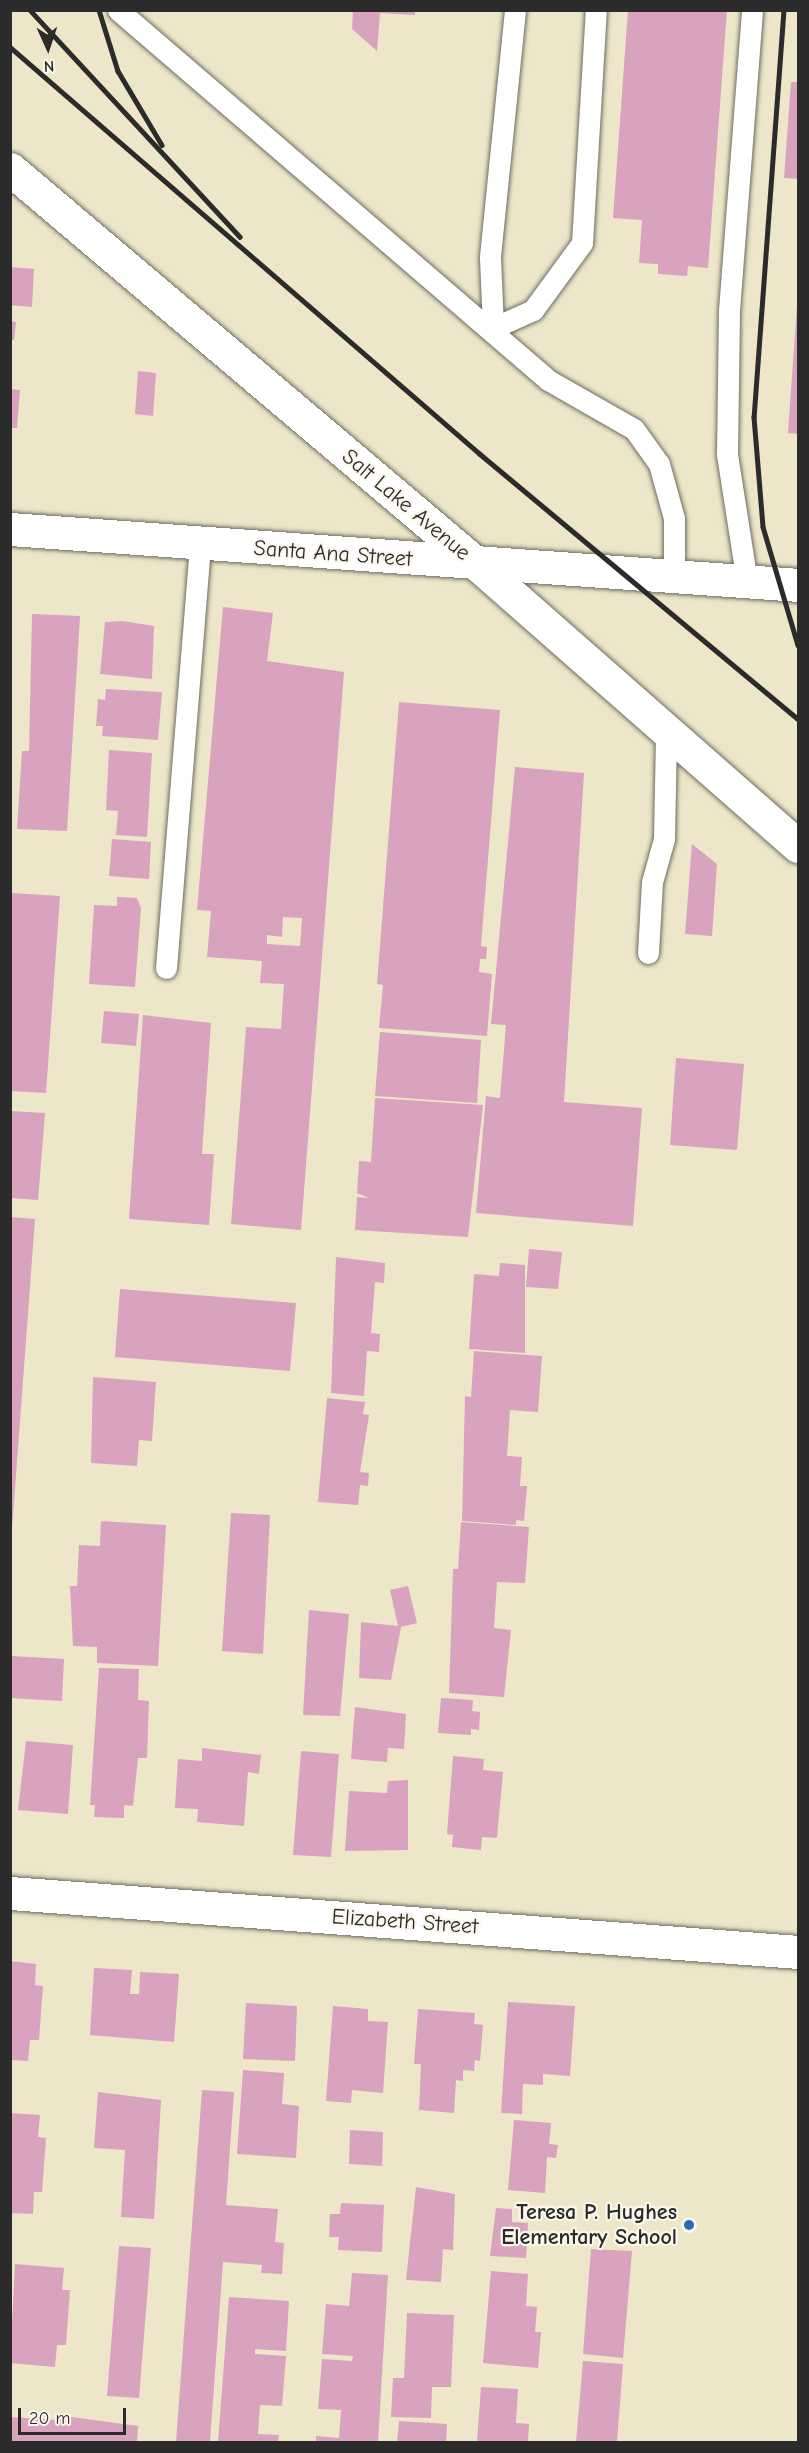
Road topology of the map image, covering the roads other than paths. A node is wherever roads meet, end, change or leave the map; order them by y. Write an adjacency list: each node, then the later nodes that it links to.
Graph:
1 (118, 10): 6 (lane)
2 (514, 10): 6 (lane)
3 (596, 10): 6 (lane)
4 (752, 10): 11 (lane)
5 (10, 169): 9 (street, Salt Lake Avenue)
6 (493, 328): 10 (lane)
7 (10, 530): 8 (street, Santa Ana Street)
8 (200, 544): 9 (street, Santa Ana Street); 16 (lane)
9 (478, 565): 10 (street, Santa Ana Street); 13 (street, Salt Lake Avenue)
10 (674, 578): 11 (street, Santa Ana Street)
11 (747, 582): 12 (street, Santa Ana Street)
12 (798, 585)
13 (666, 732): 14 (street, Salt Lake Avenue); 15 (lane)
14 (798, 846)
15 (648, 953)
16 (166, 968)
17 (10, 1893): 18 (street, Elizabeth Street)
18 (798, 1952)

